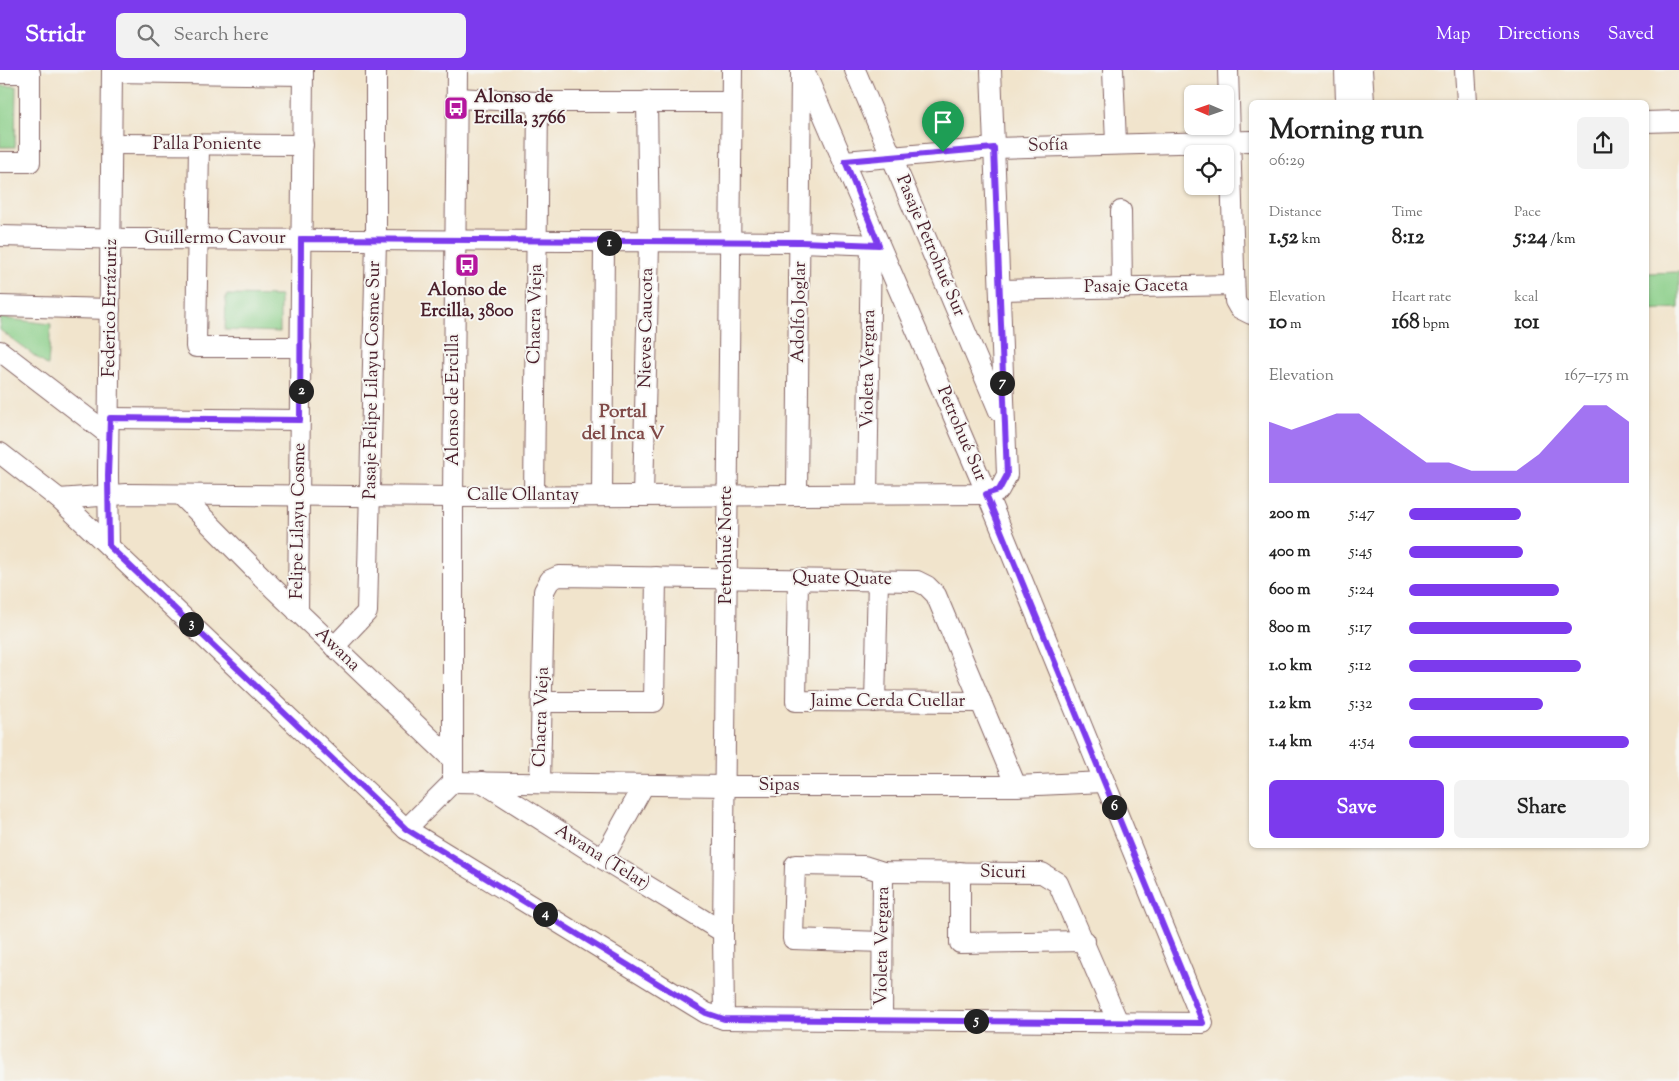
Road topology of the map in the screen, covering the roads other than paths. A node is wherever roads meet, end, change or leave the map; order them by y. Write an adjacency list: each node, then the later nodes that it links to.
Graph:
1 (376, 70): 39 (street, Pasaje Felipe Lilayu Cosme Sur)
2 (457, 70): 15 (street, Alonso de Ercilla)
3 (732, 70): 21 (street, Petrohué Norte)
4 (803, 70): 32 (street, Petrohué Sur); 42 (street, Adolfo Joglar)
5 (855, 70): 31 (street, Pasaje Petrohué Sur)
6 (991, 70): 30 (street)
7 (1114, 70): 25 (street)
8 (1228, 70): 26 (street)
9 (1345, 70): 16 (street)
10 (1362, 70): 17 (street)
11 (1465, 70): 18 (street)
12 (112, 71): 14 (street); 27 (street, Federico Errázuriz)
13 (0, 73): 33 (street)
14 (303, 73): 29 (street, Felipe Lilayu Cosme)
15 (457, 98): 20 (street); 40 (street, Alonso de Ercilla)
16 (1346, 100)
17 (1364, 100)
18 (1467, 100)
19 (647, 101): 20 (street); 21 (street); 44 (street, Nieves Caucota)
20 (538, 102): 41 (street, Chacra Vieja)
21 (730, 102): 45 (street, Petrohué Norte)
22 (1679, 120): 23 (street)
23 (1649, 122)
24 (1249, 141): 26 (street, Sofía)
25 (1116, 143): 26 (street, Sofía); 30 (street, Sofía)
26 (1231, 143): 47 (street)
27 (112, 144): 28 (street, Palla Poniente); 36 (street, Federico Errázuriz)
28 (199, 145): 29 (street, Palla Poniente); 37 (street)
29 (302, 145): 38 (street, Felipe Lilayu Cosme)
30 (994, 148): 31 (street, Sofía); 49 (street)
31 (892, 156): 32 (street, Sofía); 56 (street, Pasaje Petrohué Sur)
32 (845, 161): 46 (street, Petrohué Sur)
33 (0, 162)
34 (1120, 211): 48 (street)
35 (0, 236): 36 (street, Guillermo Cavour)
36 (111, 238): 37 (street, Guillermo Cavour); 51 (street, Federico Errázuriz)
37 (198, 239): 38 (street, Guillermo Cavour); 53 (street)
38 (301, 239): 39 (street, Guillermo Cavour); 53 (street, Felipe Lilayu Cosme)
39 (376, 240): 40 (street, Guillermo Cavour); 65 (street, Pasaje Felipe Lilayu Cosme Sur)
40 (455, 240): 41 (street, Guillermo Cavour); 70 (street, Alonso de Ercilla)
41 (537, 242): 43 (street, Guillermo Cavour); 67 (street, Chacra Vieja)
42 (801, 242): 45 (street, Guillermo Cavour); 46 (street, Guillermo Cavour); 60 (street, Adolfo Joglar)
43 (604, 243): 44 (street, Guillermo Cavour); 68 (street)
44 (649, 243): 45 (street, Guillermo Cavour); 69 (street, Nieves Caucota)
45 (730, 243): 66 (street, Petrohué Norte)
46 (875, 245): 61 (street, Violeta Vergara); 62 (street, Petrohué Sur)
47 (1234, 285): 48 (street, Pasaje Gaceta); 52 (street)
48 (1122, 288): 49 (street, Pasaje Gaceta)
49 (1000, 290): 56 (street)
50 (0, 306): 51 (street)
51 (110, 309): 57 (street, Federico Errázuriz)
52 (1249, 313)
53 (301, 347): 55 (street, Felipe Lilayu Cosme)
54 (0, 351): 57 (street)
55 (300, 420): 57 (street); 59 (street, Felipe Lilayu Cosme)
56 (1003, 422): 62 (street)
57 (109, 426): 63 (street, Federico Errázuriz)
58 (0, 453): 71 (street)
59 (300, 494): 64 (street, Calle Ollantay); 65 (street, Calle Ollantay); 78 (street, Felipe Lilayu Cosme)
60 (797, 494): 61 (street, Calle Ollantay); 66 (street, Calle Ollantay)
61 (867, 494): 62 (street, Calle Ollantay)
62 (986, 494): 87 (street, Petrohué Sur)
63 (108, 495): 64 (street, Calle Ollantay); 71 (street, Calle Ollantay); 72 (street, Federico Errázuriz)
64 (181, 495): 78 (street, Awana)
65 (371, 495): 70 (street, Calle Ollantay); 79 (street, Pasaje Felipe Lilayu Cosme Sur)
66 (727, 495): 69 (street, Calle Ollantay); 74 (street, Petrohué Norte)
67 (534, 496): 68 (street, Calle Ollantay); 70 (street, Calle Ollantay)
68 (602, 496): 69 (street, Calle Ollantay)
69 (643, 496)
70 (453, 497): 83 (street, Alonso de Ercilla)
71 (59, 499): 72 (street)
72 (109, 546): 91 (street)
73 (656, 577): 74 (street, Quate Quate); 77 (street, Quate Quate); 80 (street)
74 (727, 577): 75 (street, Quate Quate); 89 (street, Petrohué Norte)
75 (798, 579): 76 (street, Quate Quate); 81 (street, Jaime Cerda Cuellar)
76 (878, 580): 81 (street); 82 (street, Quate Quate)
77 (544, 591): 80 (street, Chacra Vieja)
78 (298, 613): 79 (street, Awana)
79 (334, 647): 83 (street, Awana)
80 (543, 702): 86 (street, Chacra Vieja)
81 (875, 702): 82 (street, Jaime Cerda Cuellar)
82 (981, 702): 90 (street, Quate Quate)
83 (453, 760): 84 (street, Alonso de Ercilla)
84 (453, 782): 85 (street, Sipas); 91 (street)
85 (482, 782): 86 (street, Sipas); 92 (street, Awana (Telar))
86 (540, 782): 88 (street, Sipas)
87 (1104, 782): 90 (street, Sipas); 100 (street, Petrohué Sur)
88 (644, 785): 89 (street, Sipas); 92 (street)
89 (726, 786): 90 (street, Sipas); 95 (street, Petrohué Norte)
90 (1016, 786)
91 (406, 829): 98 (street)
92 (603, 860): 95 (street, Awana (Telar))
93 (883, 872): 94 (street, Sicuri); 97 (street, Violeta Vergara); 97 (street, Sicuri)
94 (960, 872): 96 (street, Sicuri); 96 (street)
95 (723, 932): 98 (street, Petrohué Norte)
96 (1085, 941): 100 (street, Sicuri)
97 (882, 942): 99 (street, Violeta Vergara)
98 (724, 1019): 99 (street)
99 (882, 1020): 100 (street)
100 (1118, 1022)

